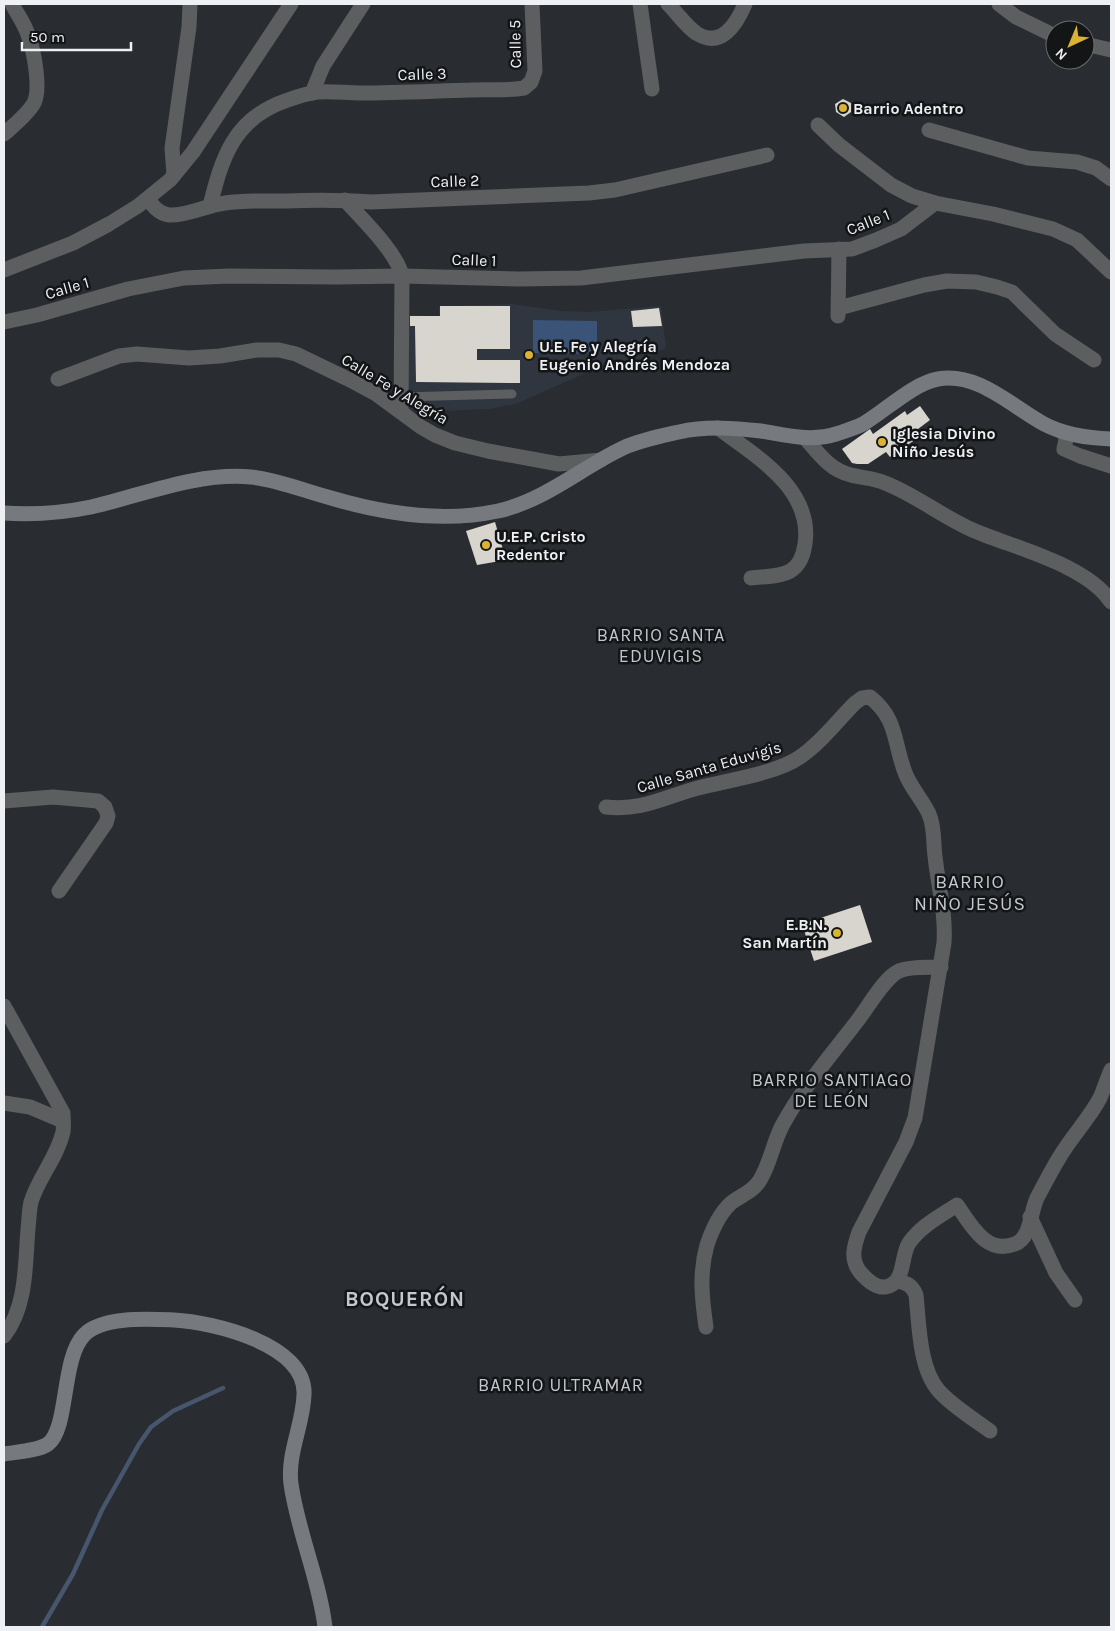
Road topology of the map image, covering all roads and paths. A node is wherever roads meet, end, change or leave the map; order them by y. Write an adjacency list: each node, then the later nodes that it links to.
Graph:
1 (12, 4): 18 (street)
2 (190, 4): 20 (street)
3 (291, 4): 20 (street)
4 (363, 4): 15 (street)
5 (532, 4): 13 (street, Calle 5)
6 (640, 4): 14 (street)
7 (668, 4): 8 (street)
8 (745, 4)
9 (999, 4): 10 (street)
10 (1045, 31)
11 (1095, 46): 12 (street)
12 (1111, 50)
13 (531, 82): 15 (street, Calle 3)
14 (652, 89)
15 (312, 93): 25 (street, Calle 3)
16 (818, 125): 24 (street)
17 (929, 130): 21 (street)
18 (4, 134)
19 (767, 155): 23 (street, Calle 2)
20 (174, 175): 22 (street)
21 (1111, 179)
22 (148, 199): 25 (street, Calle 2); 27 (street)
23 (345, 200): 25 (street, Calle 2); 29 (street)
24 (935, 203): 26 (street, Calle 1); 28 (street)
25 (210, 206)
26 (839, 250): 29 (street, Calle 1); 31 (street)
27 (4, 270)
28 (1111, 272)
29 (402, 276): 30 (street, Calle 1); 34 (street)
30 (4, 322)
31 (1094, 360)
32 (58, 379): 34 (street, Calle Fe y Alegría)
33 (512, 394): 34 (lane)
34 (401, 405): 39 (street, Calle Fe y Alegría)
35 (718, 428): 37 (main road); 39 (main road); 42 (street)
36 (1067, 434): 37 (main road); 38 (main road); 40 (street)
37 (805, 438): 43 (street)
38 (1111, 439)
39 (601, 460): 41 (main road)
40 (1111, 466)
41 (4, 513)
42 (751, 578)
43 (1111, 602)
44 (4, 801): 46 (street)
45 (606, 807): 47 (street, Calle Santa Eduvigis)
46 (59, 891)
47 (940, 967): 53 (street); 55 (street)
48 (4, 1006): 51 (street)
49 (1111, 1070): 52 (street)
50 (4, 1103): 51 (street)
51 (63, 1121): 56 (street)
52 (1030, 1218): 53 (street); 54 (street)
53 (897, 1281): 57 (street)
54 (1075, 1300)
55 (706, 1328)
56 (4, 1336)
57 (990, 1431)
58 (4, 1454): 59 (main road)
59 (325, 1627)

